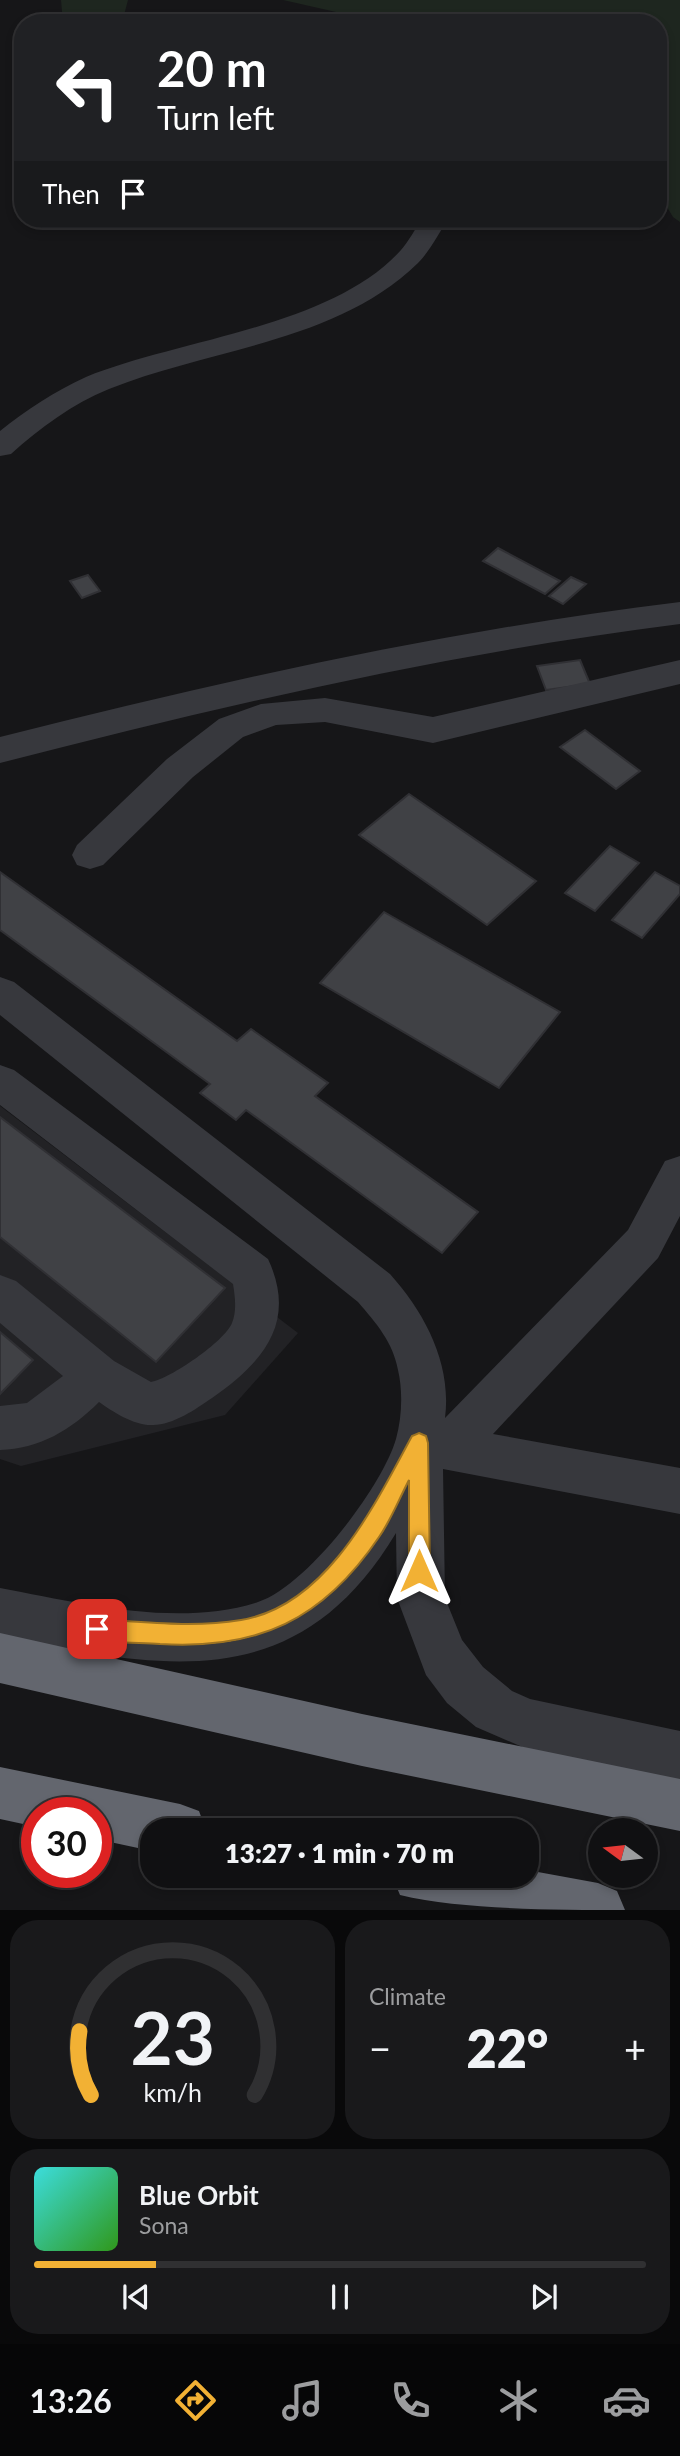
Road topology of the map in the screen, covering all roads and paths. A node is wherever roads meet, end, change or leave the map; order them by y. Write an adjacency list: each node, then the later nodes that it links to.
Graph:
1 (431, 228): 2 (street)
2 (0, 447)
3 (680, 614): 5 (street)
4 (680, 672): 6 (street)
5 (0, 750)
6 (90, 855)
7 (0, 993): 13 (street)
8 (0, 1082): 11 (street)
9 (680, 1174): 13 (street)
10 (0, 1295): 11 (street)
11 (97, 1373): 12 (street)
12 (0, 1428)
13 (433, 1445): 14 (street); 15 (street); 17 (street)
14 (680, 1491)
15 (0, 1614)
16 (0, 1658): 20 (highway)
17 (680, 1757)
18 (0, 1793): 19 (highway)
19 (21, 1797)
20 (680, 1805)
21 (112, 1816): 22 (highway)
22 (140, 1822)
23 (482, 1888): 24 (highway)
24 (598, 1910)

